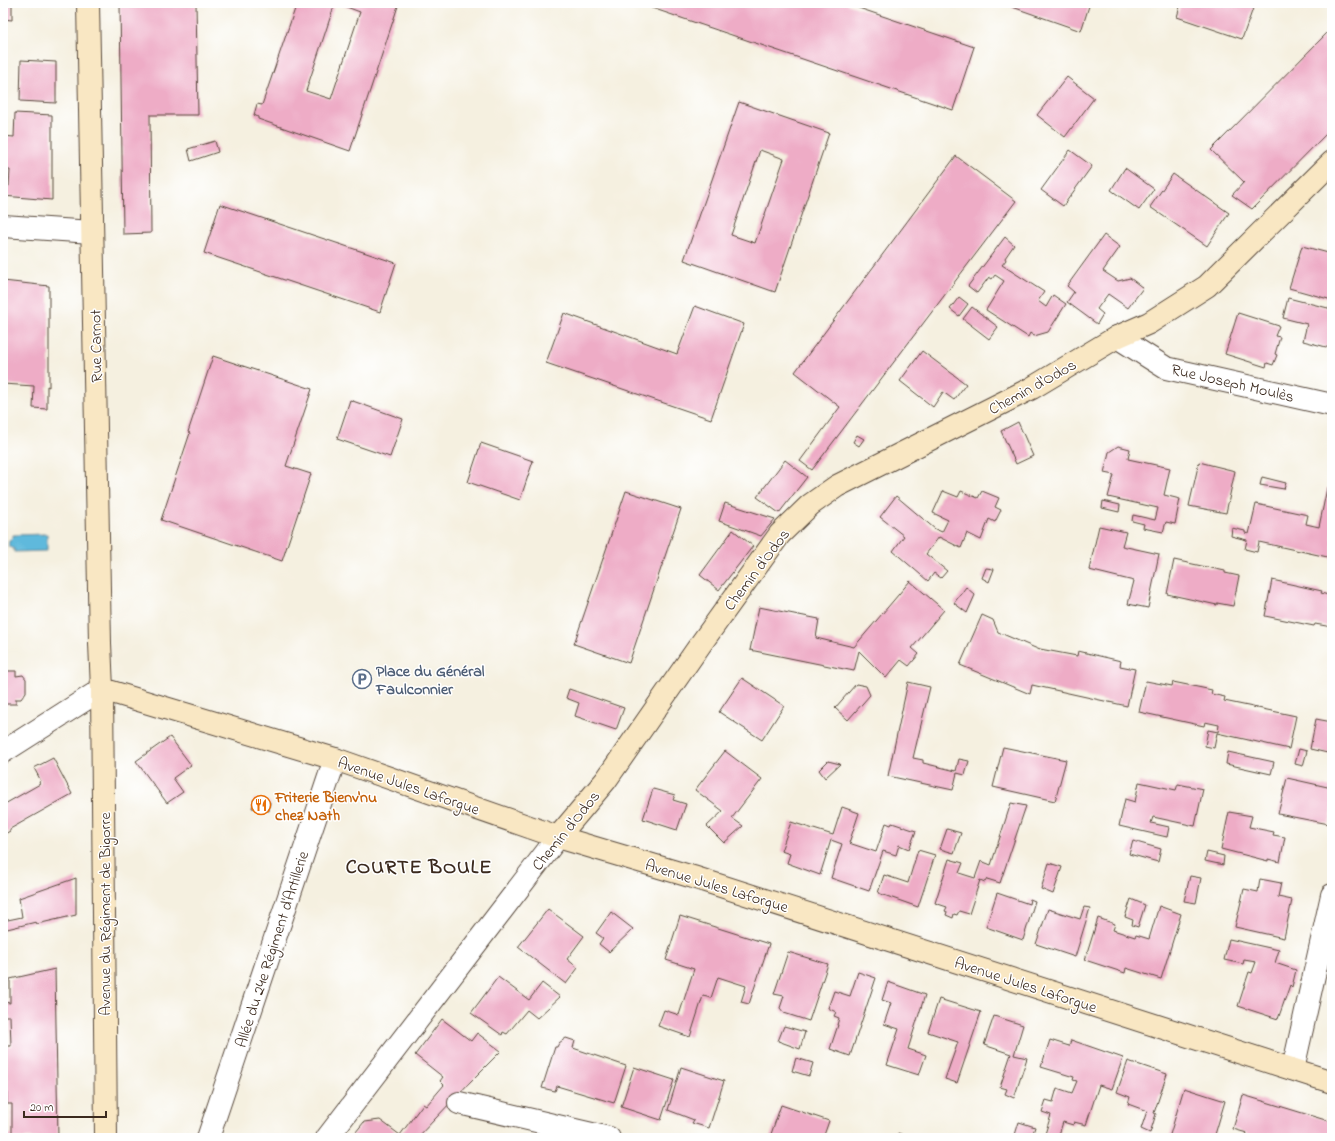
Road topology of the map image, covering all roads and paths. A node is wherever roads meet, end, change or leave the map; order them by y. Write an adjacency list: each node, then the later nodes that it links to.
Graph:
1 (88, 3): 4 (street, Rue Carnot)
2 (1332, 162): 5 (street, Chemin d'Odos)
3 (3, 226): 4 (street)
4 (92, 232): 7 (street, Rue Carnot)
5 (1117, 337): 6 (street, Rue Joseph Moulès); 10 (street, Chemin d'Odos)
6 (1332, 405)
7 (102, 689): 8 (street); 9 (street, Avenue Jules Laforgue); 15 (street, Avenue du Régiment de Bigorre)
8 (3, 752)
9 (335, 759): 10 (street, Avenue Jules Laforgue); 16 (street, Allée du 24e Régiment d'Artillerie)
10 (558, 837): 12 (street, Avenue Jules Laforgue); 17 (street, Chemin d'Odos)
11 (1332, 895): 12 (street)
12 (1293, 1069): 13 (street, Avenue Jules Laforgue)
13 (1332, 1082)
14 (459, 1103): 18 (street)
15 (106, 1138)
16 (208, 1138)
17 (327, 1138)
18 (609, 1138)

